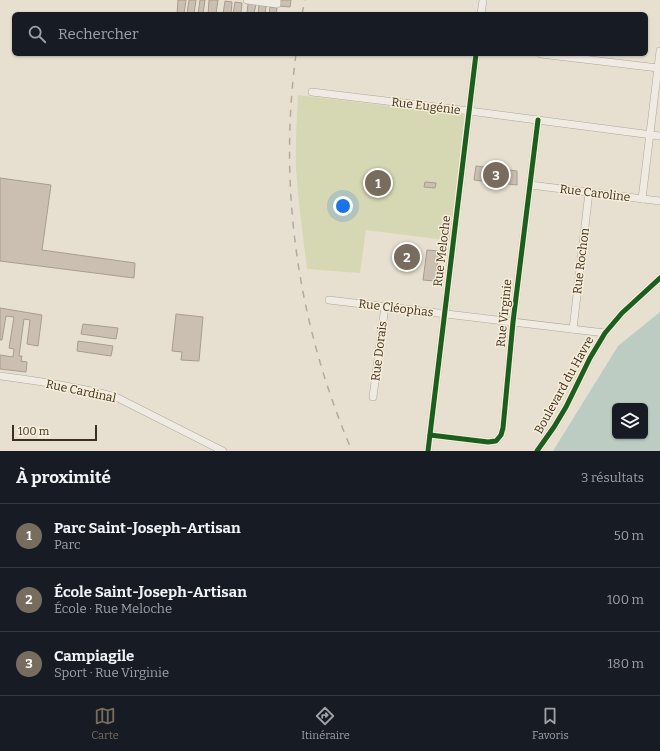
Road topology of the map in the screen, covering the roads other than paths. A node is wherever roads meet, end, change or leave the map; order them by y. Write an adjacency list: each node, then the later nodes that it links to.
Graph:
1 (247, 0): 2 (street)
2 (277, 0)
3 (482, 0): 4 (street)
4 (481, 12)
5 (660, 51): 8 (street)
6 (476, 56): 10 (street, Rue Meloche)
7 (558, 56): 8 (street)
8 (658, 68): 12 (street)
9 (312, 92): 10 (street, Rue Eugénie)
10 (469, 111): 11 (street, Rue Eugénie); 21 (street, Rue Meloche)
11 (538, 120): 12 (street, Rue Eugénie); 14 (street, Rue Virginie)
12 (650, 135): 13 (street, Rue Eugénie); 16 (street)
13 (660, 136)
14 (530, 185): 15 (street, Rue Caroline); 22 (street, Rue Virginie)
15 (589, 192): 16 (street, Rue Caroline); 23 (street, Rue Rochon)
16 (642, 199): 17 (street, Rue Caroline)
17 (660, 201)
18 (660, 278): 24 (street, Boulevard du Havre)
19 (329, 300): 20 (street, Rue Cléophas)
20 (385, 306): 21 (street, Rue Cléophas); 26 (street, Rue Dorais)
21 (445, 314): 22 (street, Rue Cléophas); 27 (street, Rue Meloche)
22 (513, 322): 23 (street, Rue Cléophas); 27 (street, Rue Virginie)
23 (573, 329): 24 (street, Rue Cléophas)
24 (606, 333): 30 (street, Boulevard du Havre)
25 (0, 376): 28 (street, Rue Cardinal)
26 (373, 396)
27 (430, 435): 29 (street, Rue Meloche)
28 (223, 451)
29 (428, 451)
30 (537, 451)

